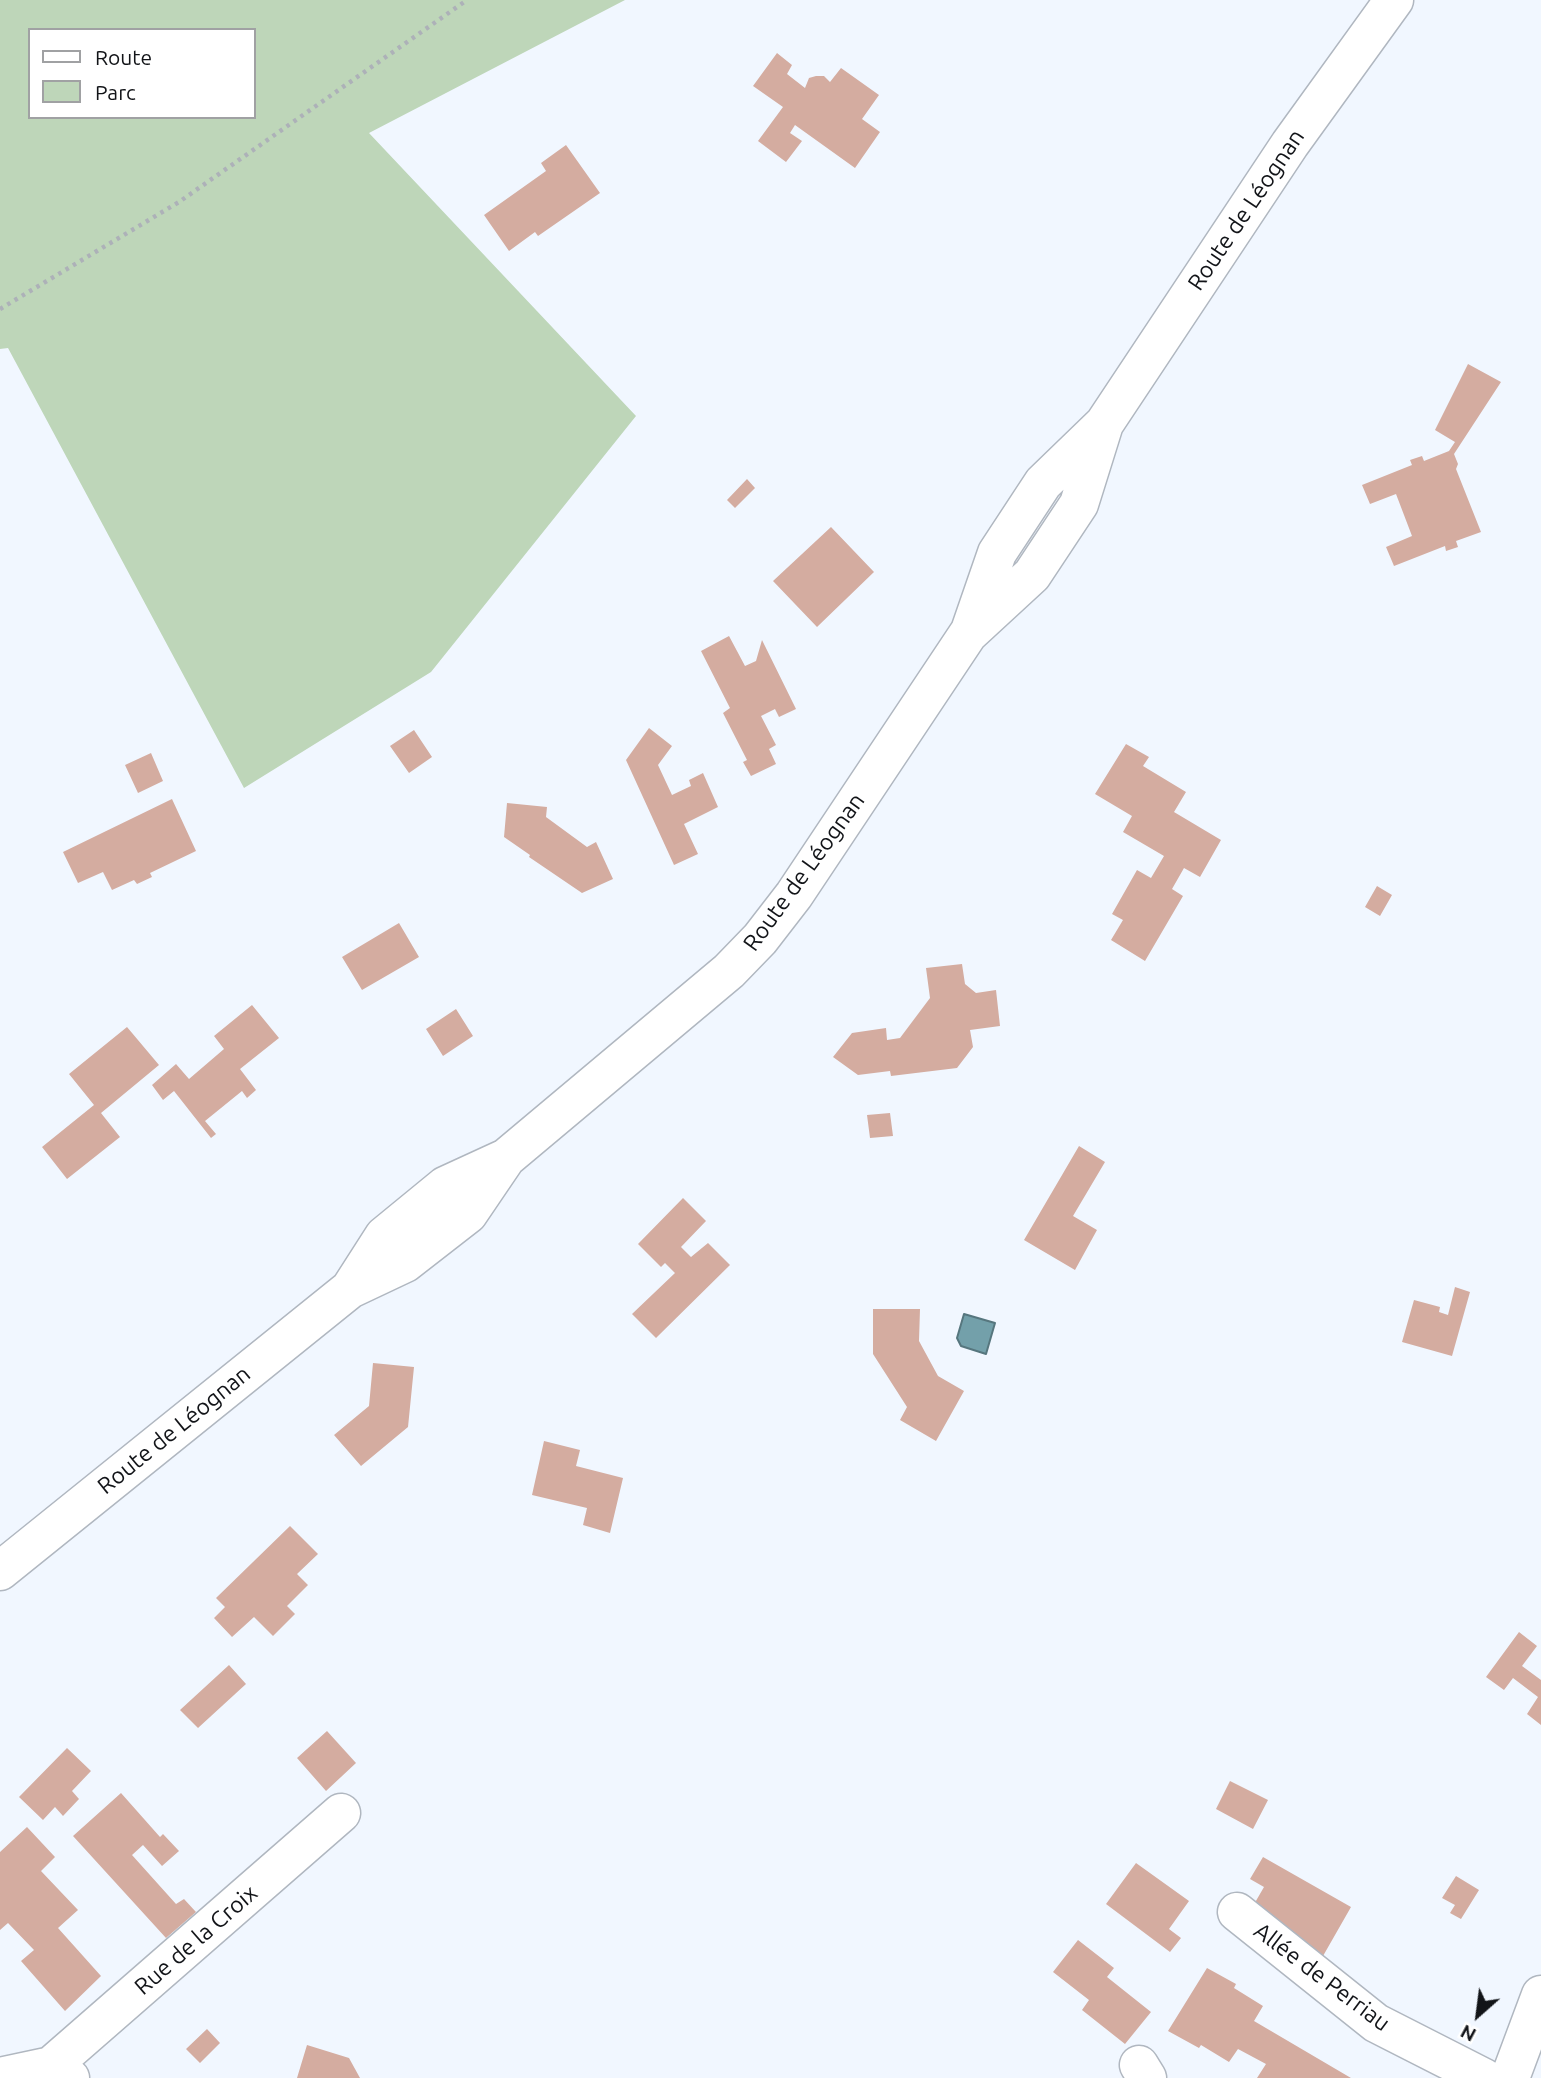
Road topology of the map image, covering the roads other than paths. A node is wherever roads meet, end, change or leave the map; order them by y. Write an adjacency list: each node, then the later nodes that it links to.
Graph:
1 (1394, 0): 2 (street, Route de Léognan)
2 (0, 1571)
3 (341, 1813): 6 (street, Rue de la Croix)
4 (1237, 1912): 8 (street, Allée de Perriau)
5 (1541, 1996): 9 (street)
6 (60, 2072): 7 (street, Rue de la Croix)
7 (0, 2077)
8 (1484, 2078)
9 (1510, 2078)

